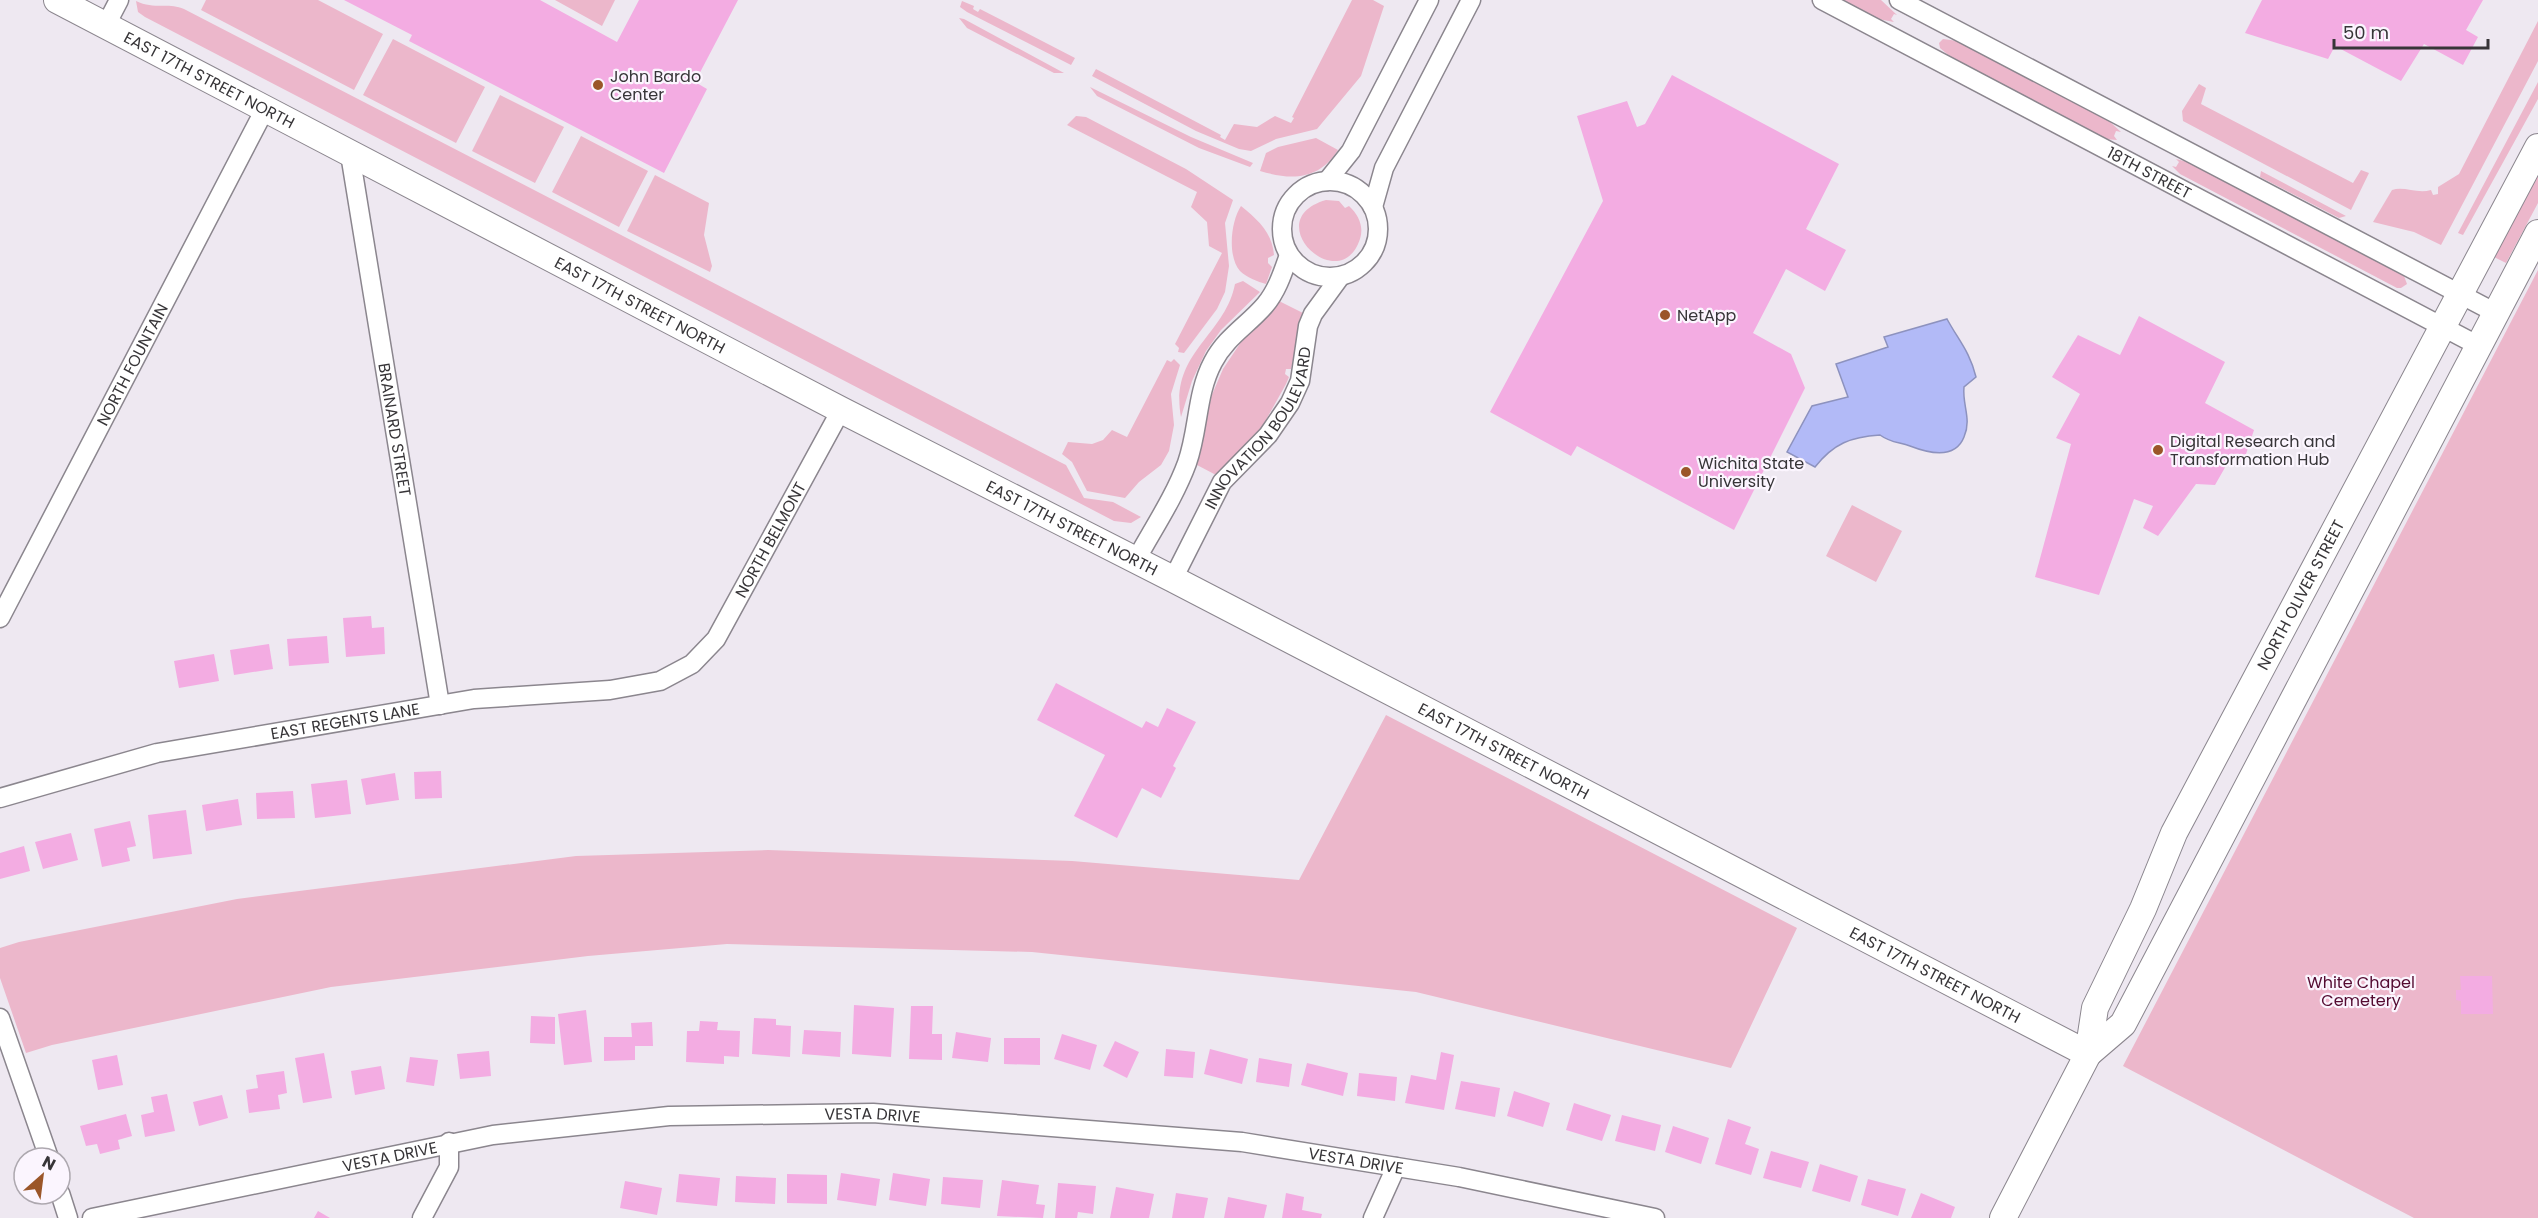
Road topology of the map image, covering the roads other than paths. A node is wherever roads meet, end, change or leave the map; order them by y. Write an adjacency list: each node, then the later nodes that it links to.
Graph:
1 (57, 0): 7 (street, EAST 17TH STREET NORTH)
2 (119, 0): 7 (street)
3 (1429, 0): 11 (street)
4 (1471, 0): 12 (street, INNOVATION BOULEVARD)
5 (1822, 0): 18 (street, 18TH STREET)
6 (1899, 0): 16 (street)
7 (106, 25): 8 (street, EAST 17TH STREET NORTH)
8 (264, 109): 10 (street, EAST 17TH STREET NORTH); 23 (street, NORTH FOUNTAIN)
9 (2538, 147): 16 (street, NORTH OLIVER STREET)
10 (350, 154): 20 (street, EAST 17TH STREET NORTH); 25 (street, BRAINARD STREET)
11 (1327, 181): 12 (street); 14 (street)
12 (1373, 207): 15 (street, INNOVATION BOULEVARD)
13 (2538, 233): 17 (street, NORTH OLIVER STREET)
14 (1289, 255): 15 (street); 21 (street)
15 (1340, 277): 22 (street, INNOVATION BOULEVARD)
16 (2461, 294): 17 (street); 18 (street, NORTH OLIVER STREET)
17 (2496, 313): 19 (street, NORTH OLIVER STREET)
18 (2443, 327): 19 (street, 18TH STREET); 28 (street, NORTH OLIVER STREET)
19 (2479, 346): 28 (street, NORTH OLIVER STREET)
20 (841, 410): 21 (street, EAST 17TH STREET NORTH); 24 (street, NORTH BELMONT)
21 (1136, 560): 22 (street, EAST 17TH STREET NORTH)
22 (1173, 579): 28 (street, EAST 17TH STREET NORTH)
23 (0, 618)
24 (692, 664): 25 (street, EAST REGENTS LANE)
25 (440, 705): 26 (street, EAST REGENTS LANE)
26 (0, 798)
27 (0, 1018): 30 (street)
28 (2088, 1054): 36 (street, NORTH OLIVER STREET)
29 (449, 1142): 31 (street, VESTA DRIVE); 32 (street, VESTA DRIVE); 33 (street)
30 (45, 1146)
31 (1396, 1167): 34 (street); 35 (street, VESTA DRIVE)
32 (92, 1218)
33 (422, 1218)
34 (1372, 1218)
35 (1655, 1218)
36 (2003, 1218)

